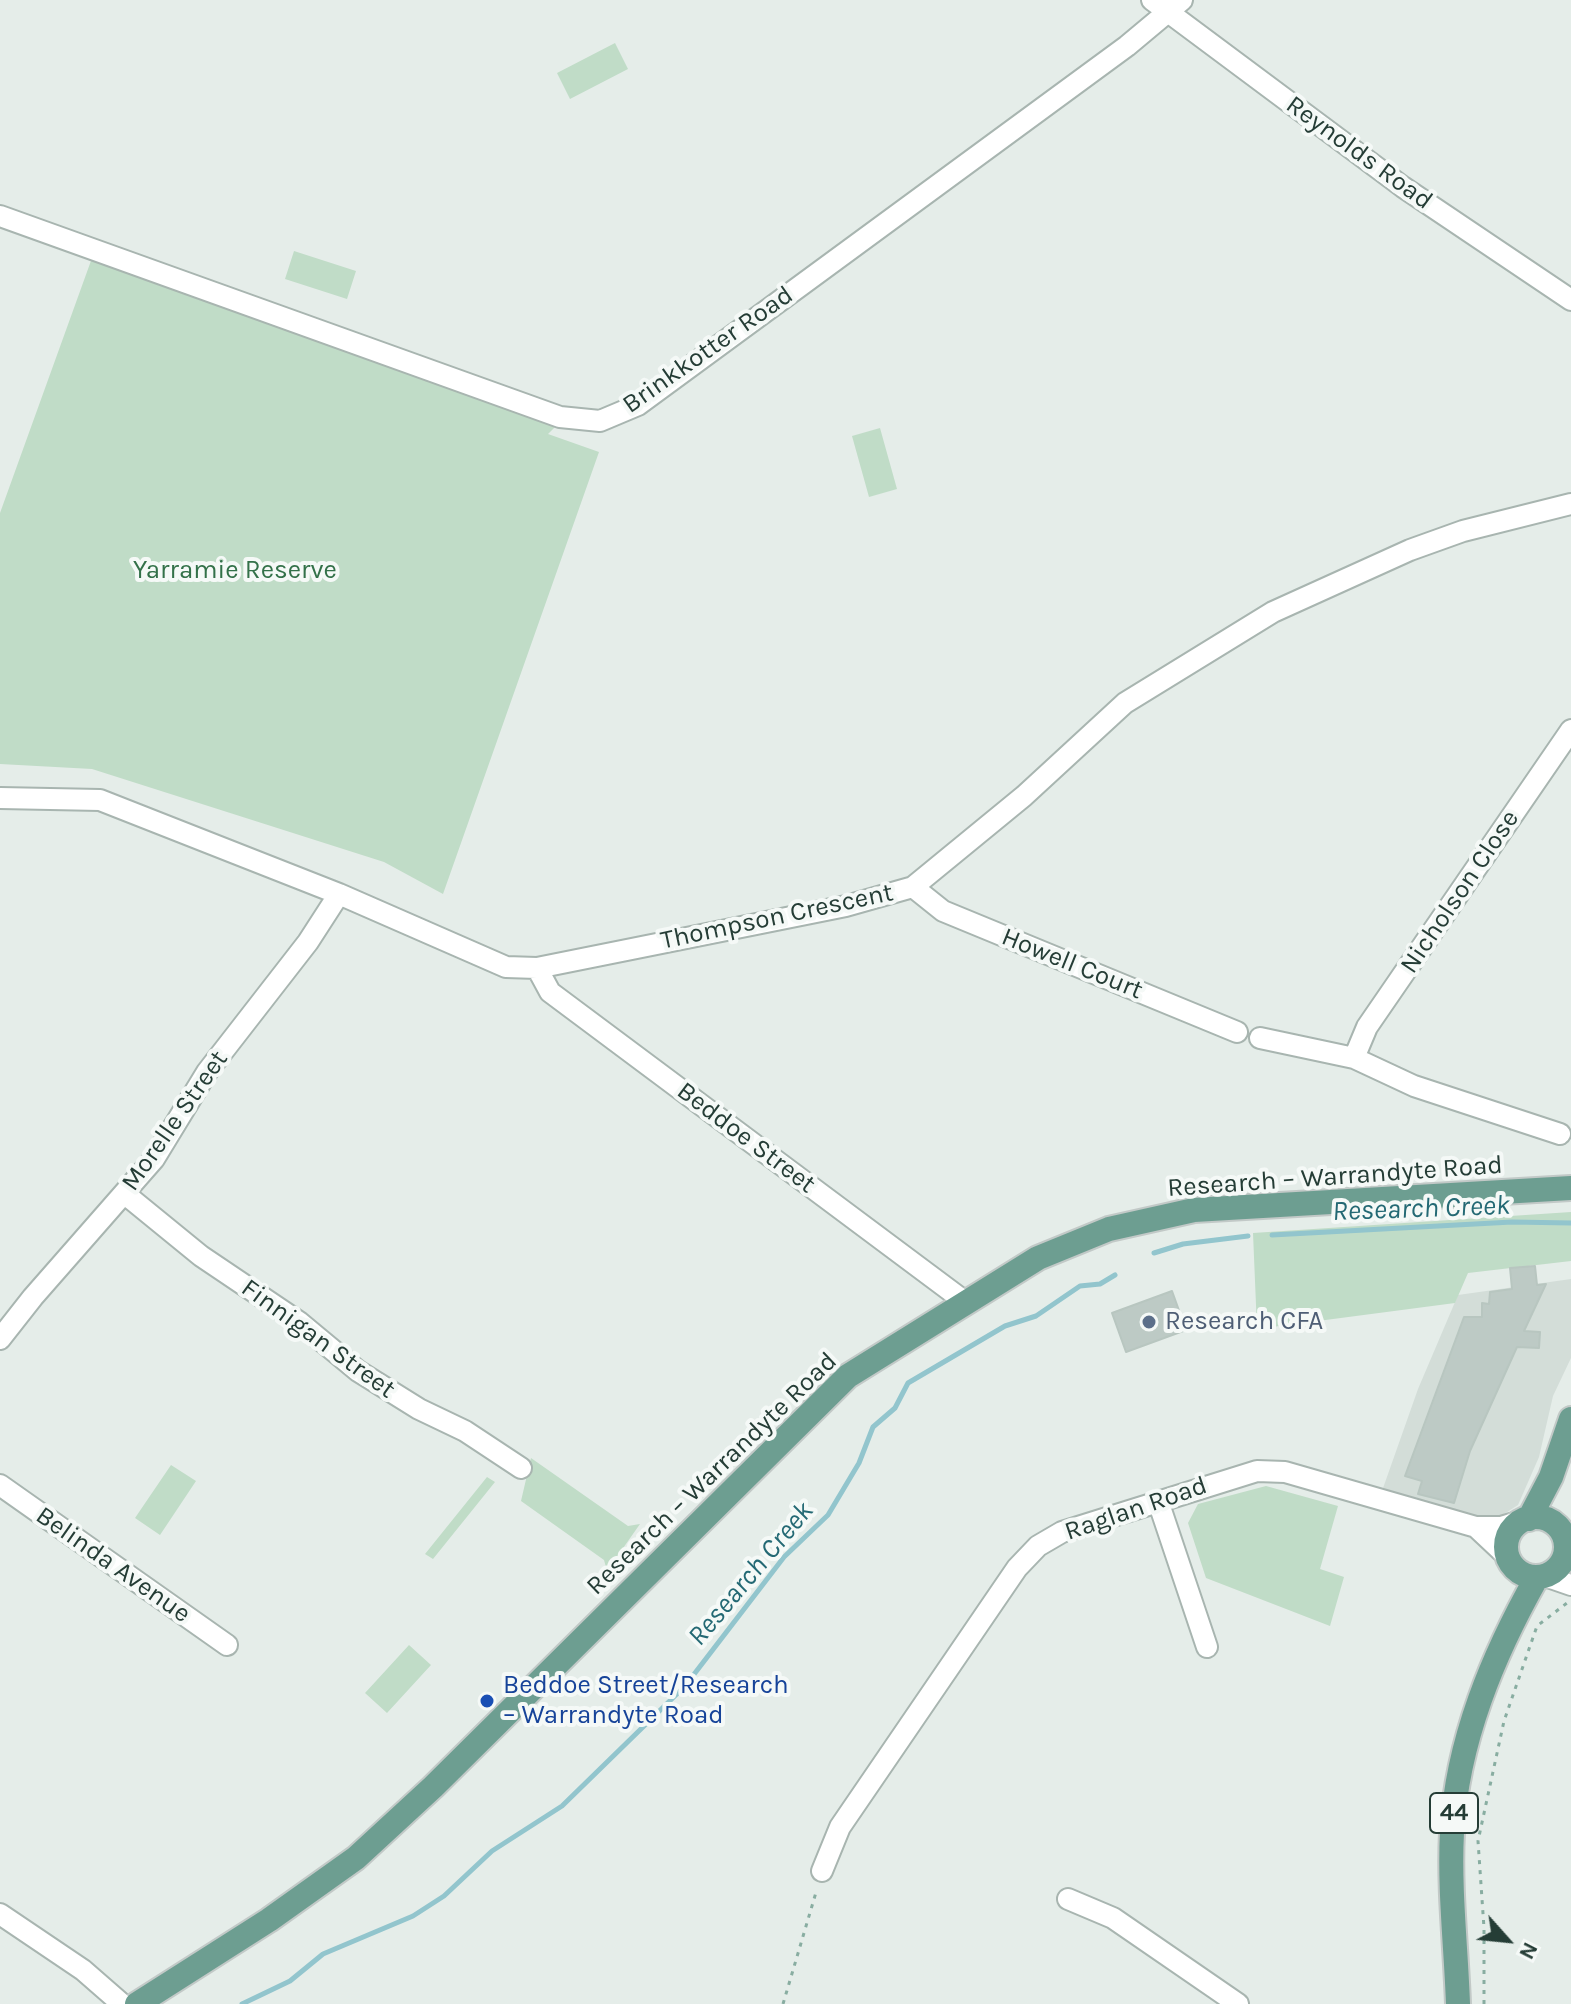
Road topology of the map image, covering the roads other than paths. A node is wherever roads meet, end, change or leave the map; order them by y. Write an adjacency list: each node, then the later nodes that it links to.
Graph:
1 (1167, 4): 2 (street, Brinkkotter Road); 3 (street, Reynolds Road)
2 (0, 216)
3 (1571, 300)
4 (1571, 504): 7 (street, Thompson Crescent)
5 (1571, 730): 12 (street, Nicholson Close)
6 (0, 798): 8 (street, Thompson Crescent)
7 (913, 887): 9 (street, Thompson Crescent); 10 (street, Howell Court)
8 (339, 894): 9 (street, Thompson Crescent); 15 (street, Morelle Street)
9 (537, 968): 16 (street, Beddoe Street)
10 (1237, 1032)
11 (1260, 1038): 12 (street)
12 (1354, 1058): 13 (street)
13 (1560, 1134)
14 (1571, 1188): 16 (main road, Research – Warrandyte Road)
15 (125, 1194): 17 (street, Morelle Street); 20 (street, Finnigan Street)
16 (964, 1301): 36 (main road, Research – Warrandyte Road)
17 (0, 1339)
18 (1571, 1419): 19 (main road)
19 (1559, 1456): 23 (main road); 25 (main road)
20 (521, 1468)
21 (0, 1485): 30 (street, Belinda Avenue)
22 (1158, 1501): 24 (street, Raglan Road); 31 (street); 32 (street, Raglan Road)
23 (1527, 1519): 24 (street, Raglan Road); 25 (main road); 26 (main road)
24 (1476, 1527): 26 (street, Raglan Road)
25 (1566, 1543): 27 (main road)
26 (1511, 1562): 27 (main road); 29 (main road)
27 (1541, 1576): 28 (street); 29 (main road)
28 (1571, 1585)
29 (1506, 1630): 38 (main road, 44)
30 (227, 1645)
31 (1207, 1647)
32 (822, 1871)
33 (1068, 1899): 37 (street)
34 (0, 1914): 35 (street)
35 (122, 2004)
36 (137, 2004)
37 (1238, 2004)
38 (1458, 2004)

